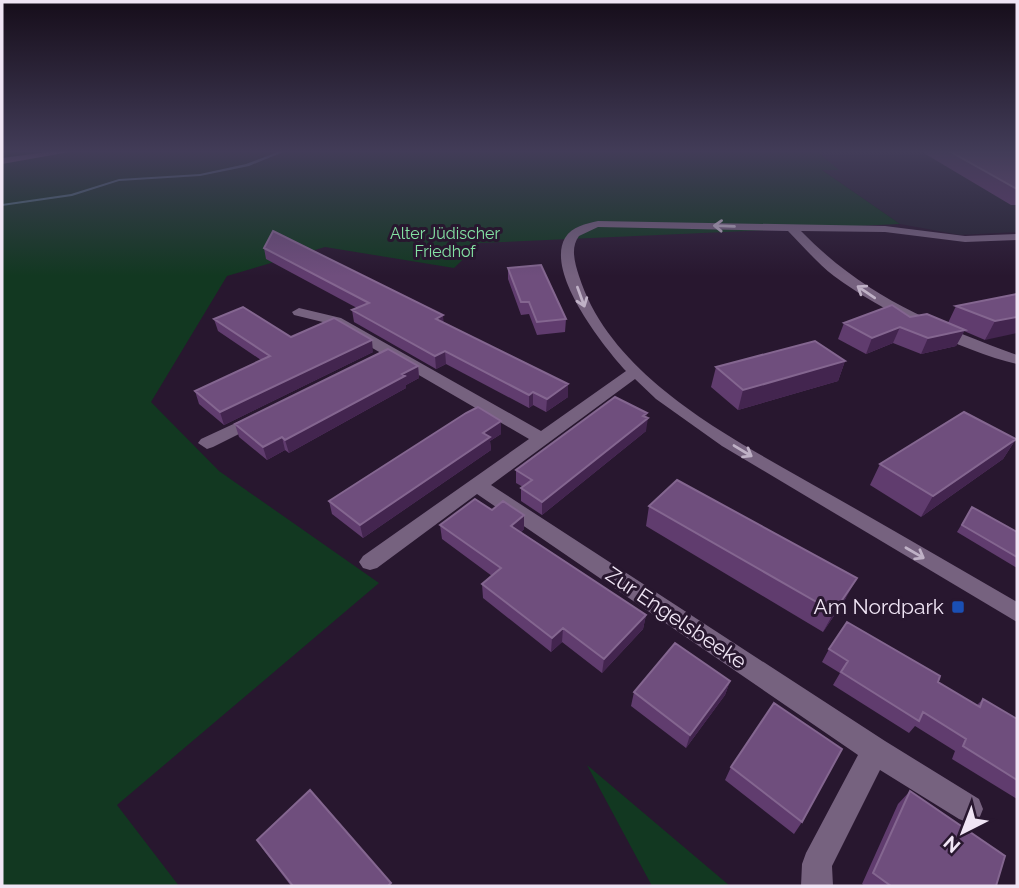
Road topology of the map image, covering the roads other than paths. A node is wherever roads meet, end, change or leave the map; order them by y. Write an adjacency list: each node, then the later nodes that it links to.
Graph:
1 (792, 228): 2 (street); 4 (street, one-way to 1); 5 (street, one-way to 5)
2 (1017, 237)
3 (299, 312): 7 (street)
4 (1017, 359)
5 (636, 371): 7 (street); 11 (street, one-way to 11)
6 (268, 413): 8 (street)
7 (542, 439): 9 (street)
8 (207, 443)
9 (477, 485): 10 (street); 12 (street, Zur Engelsbeeke)
10 (370, 562)
11 (1017, 613)
12 (875, 751): 13 (street, Zur Engelsbeeke); 14 (street)
13 (969, 809)
14 (817, 886)

